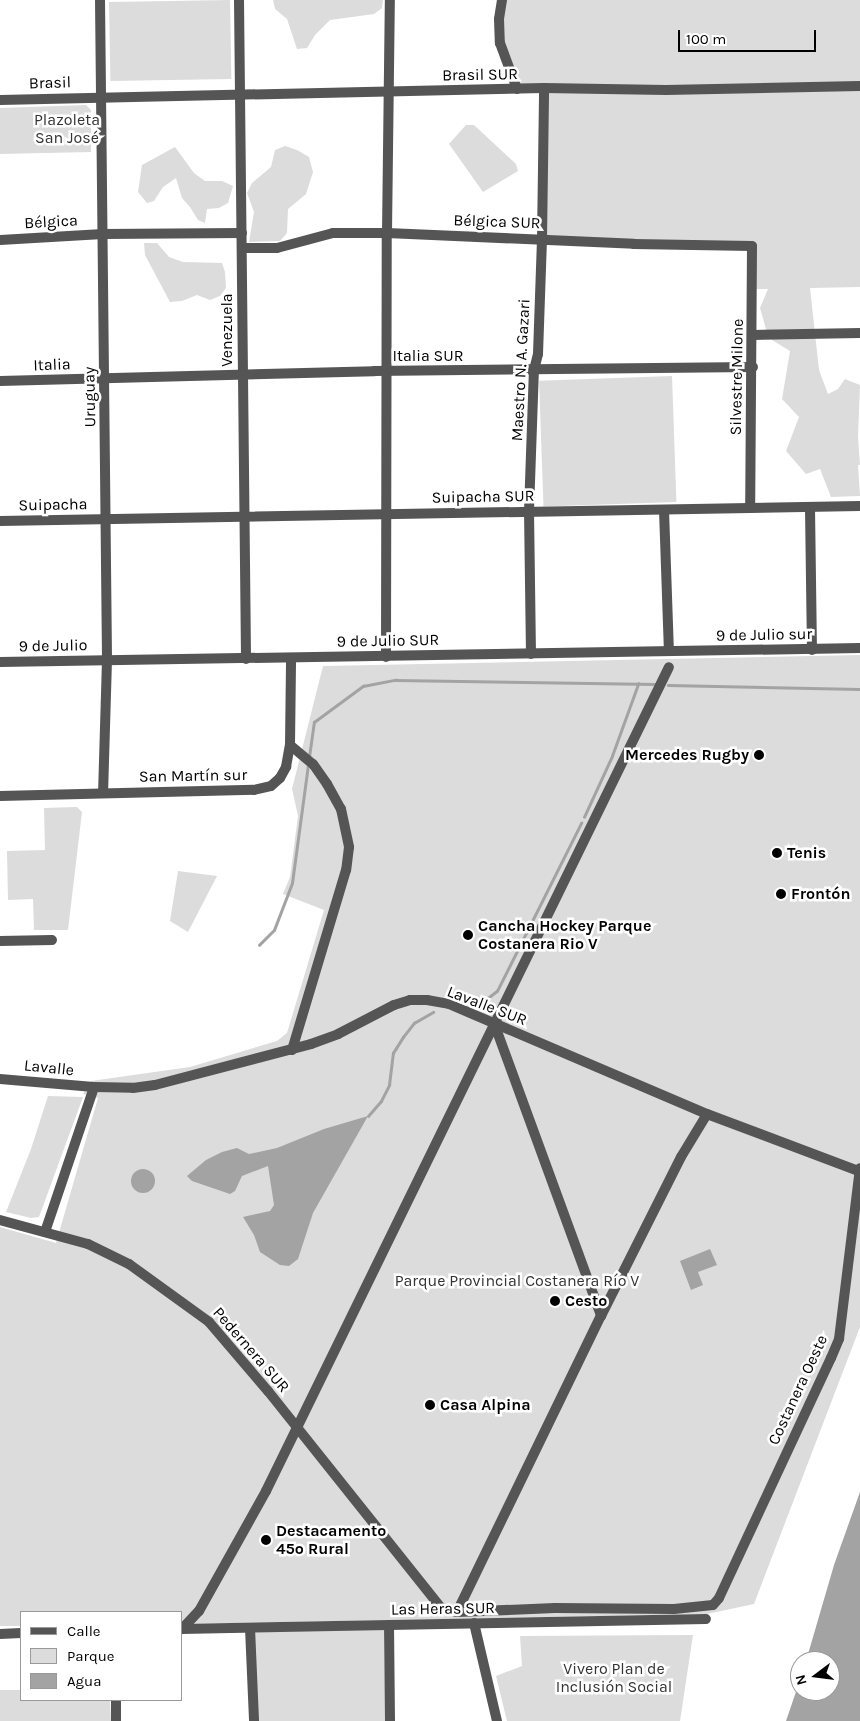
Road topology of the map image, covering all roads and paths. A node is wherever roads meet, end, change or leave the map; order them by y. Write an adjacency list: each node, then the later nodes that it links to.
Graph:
1 (100, 0): 10 (street, Uruguay)
2 (239, 0): 9 (street, Venezuela)
3 (390, 0): 8 (street)
4 (502, 0): 7 (street)
5 (860, 86): 6 (street, Brasil SUR)
6 (544, 88): 7 (street, Brasil SUR); 15 (street, Maestro N. A. Gazari)
7 (517, 90): 8 (street, Brasil SUR)
8 (388, 92): 9 (street, Brasil SUR); 13 (street)
9 (240, 95): 10 (street, Brasil SUR); 12 (street, Venezuela)
10 (101, 97): 11 (street, Brasil); 14 (street, Uruguay)
11 (0, 100)
12 (242, 233): 14 (street); 18 (street, Venezuela)
13 (387, 233): 15 (street, Bélgica SUR); 18 (street, Bélgica SUR); 23 (street)
14 (103, 234): 16 (street, Bélgica); 25 (street, Uruguay)
15 (542, 239): 17 (street, Bélgica SUR); 22 (street, Maestro N. A. Gazari)
16 (0, 240)
17 (752, 246): 20 (street, Silvestre Milone)
18 (242, 248): 24 (street, Venezuela)
19 (860, 333): 20 (street)
20 (753, 335): 21 (street, Silvestre Milone)
21 (753, 367): 22 (street, Italia SUR); 28 (street, Silvestre Milone)
22 (534, 370): 23 (street, Italia SUR); 31 (street, Maestro N. A. Gazari)
23 (386, 371): 24 (street, Italia SUR); 32 (street)
24 (243, 375): 25 (street, Italia SUR); 33 (street, Venezuela)
25 (104, 378): 26 (street, Italia); 34 (street, Uruguay)
26 (0, 381)
27 (860, 506): 29 (street, Suipacha SUR)
28 (750, 508): 29 (street, Suipacha SUR); 30 (street, Suipacha SUR)
29 (810, 508): 37 (street)
30 (664, 510): 31 (street, Suipacha SUR); 38 (street)
31 (529, 512): 32 (street, Suipacha SUR); 39 (street, Maestro N. A. Gazari)
32 (386, 514): 33 (street, Suipacha SUR); 40 (street)
33 (244, 516): 34 (street, Suipacha SUR); 42 (street, Venezuela)
34 (106, 519): 35 (street, Suipacha); 43 (street, Uruguay)
35 (0, 521)
36 (860, 648): 37 (street, 9 de Julio sur)
37 (812, 650): 38 (street, 9 de Julio sur)
38 (669, 651): 39 (street, 9 de Julio SUR)
39 (531, 654): 40 (street, 9 de Julio SUR)
40 (386, 657): 41 (street, 9 de Julio SUR)
41 (291, 658): 42 (street, 9 de Julio SUR); 46 (street)
42 (246, 659): 43 (street, 9 de Julio SUR)
43 (108, 660): 44 (street, 9 de Julio); 47 (street, Uruguay)
44 (0, 662)
45 (669, 667): 51 (street)
46 (290, 745): 47 (street, San Martín sur); 52 (street)
47 (103, 793): 48 (street, San Martín sur)
48 (0, 796)
49 (52, 940): 50 (street)
50 (0, 941)
51 (494, 1023): 52 (street, Lavalle SUR); 55 (street, Lavalle SUR); 59 (street); 60 (street)
52 (292, 1050): 54 (street, Lavalle SUR)
53 (0, 1079): 54 (street, Lavalle)
54 (94, 1087): 58 (street)
55 (707, 1114): 56 (street, Lavalle SUR); 59 (street)
56 (859, 1170): 61 (street, Costanera Oeste)
57 (0, 1220): 58 (street, Pedernera SUR)
58 (45, 1232): 60 (street, Pedernera SUR)
59 (601, 1316): 61 (street)
60 (296, 1428): 61 (street, Pedernera SUR); 66 (street)
61 (457, 1612)
62 (706, 1619): 63 (street, Las Heras SUR)
63 (474, 1623): 64 (street, Las Heras SUR); 73 (street)
64 (389, 1625): 65 (street, Las Heras SUR); 72 (street)
65 (250, 1628): 66 (street, Las Heras SUR); 71 (street)
66 (182, 1629)
67 (20, 1633): 68 (street)
68 (0, 1634)
69 (116, 1701): 70 (street)
70 (116, 1721)
71 (254, 1721)
72 (390, 1721)
73 (497, 1721)

